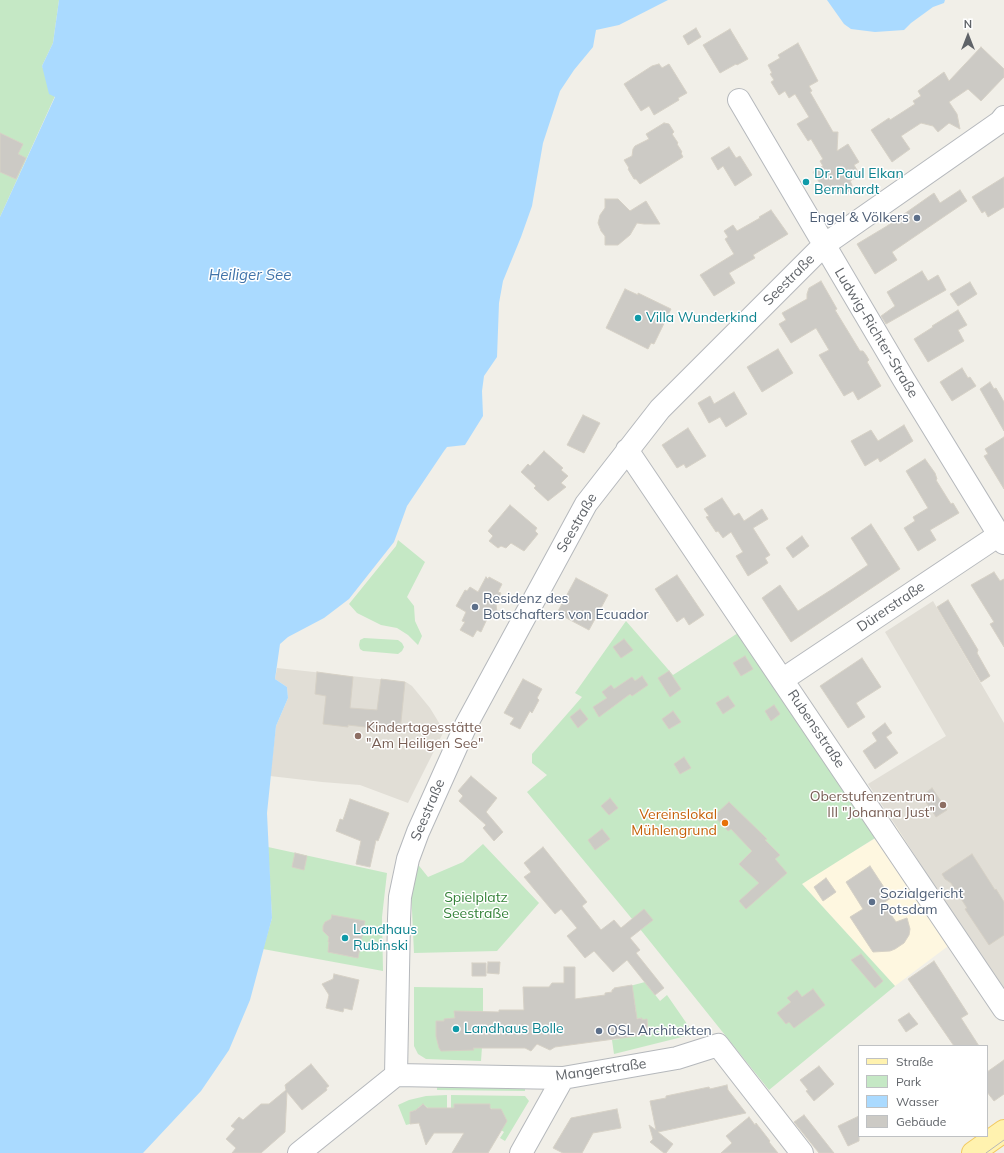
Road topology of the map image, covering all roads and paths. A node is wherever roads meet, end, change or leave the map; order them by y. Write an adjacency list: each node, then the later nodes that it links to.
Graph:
1 (739, 100): 3 (street, Ludwig-Richter-Straße)
2 (1004, 117): 3 (street, Seestraße)
3 (824, 245): 4 (street, Seestraße); 5 (street, Ludwig-Richter-Straße)
4 (627, 450): 6 (street, Rubensstraße); 8 (street, Seestraße)
5 (1002, 539): 6 (street, Dürerstraße)
6 (782, 680): 7 (street, Rubensstraße)
7 (1004, 1009)
8 (396, 1075): 9 (street, Mangerstraße); 11 (street)
9 (563, 1078): 12 (street); 13 (street, Mangerstraße)
10 (1004, 1131): 14 (main road)
11 (299, 1153)
12 (521, 1153)
13 (802, 1153)
14 (973, 1153)

